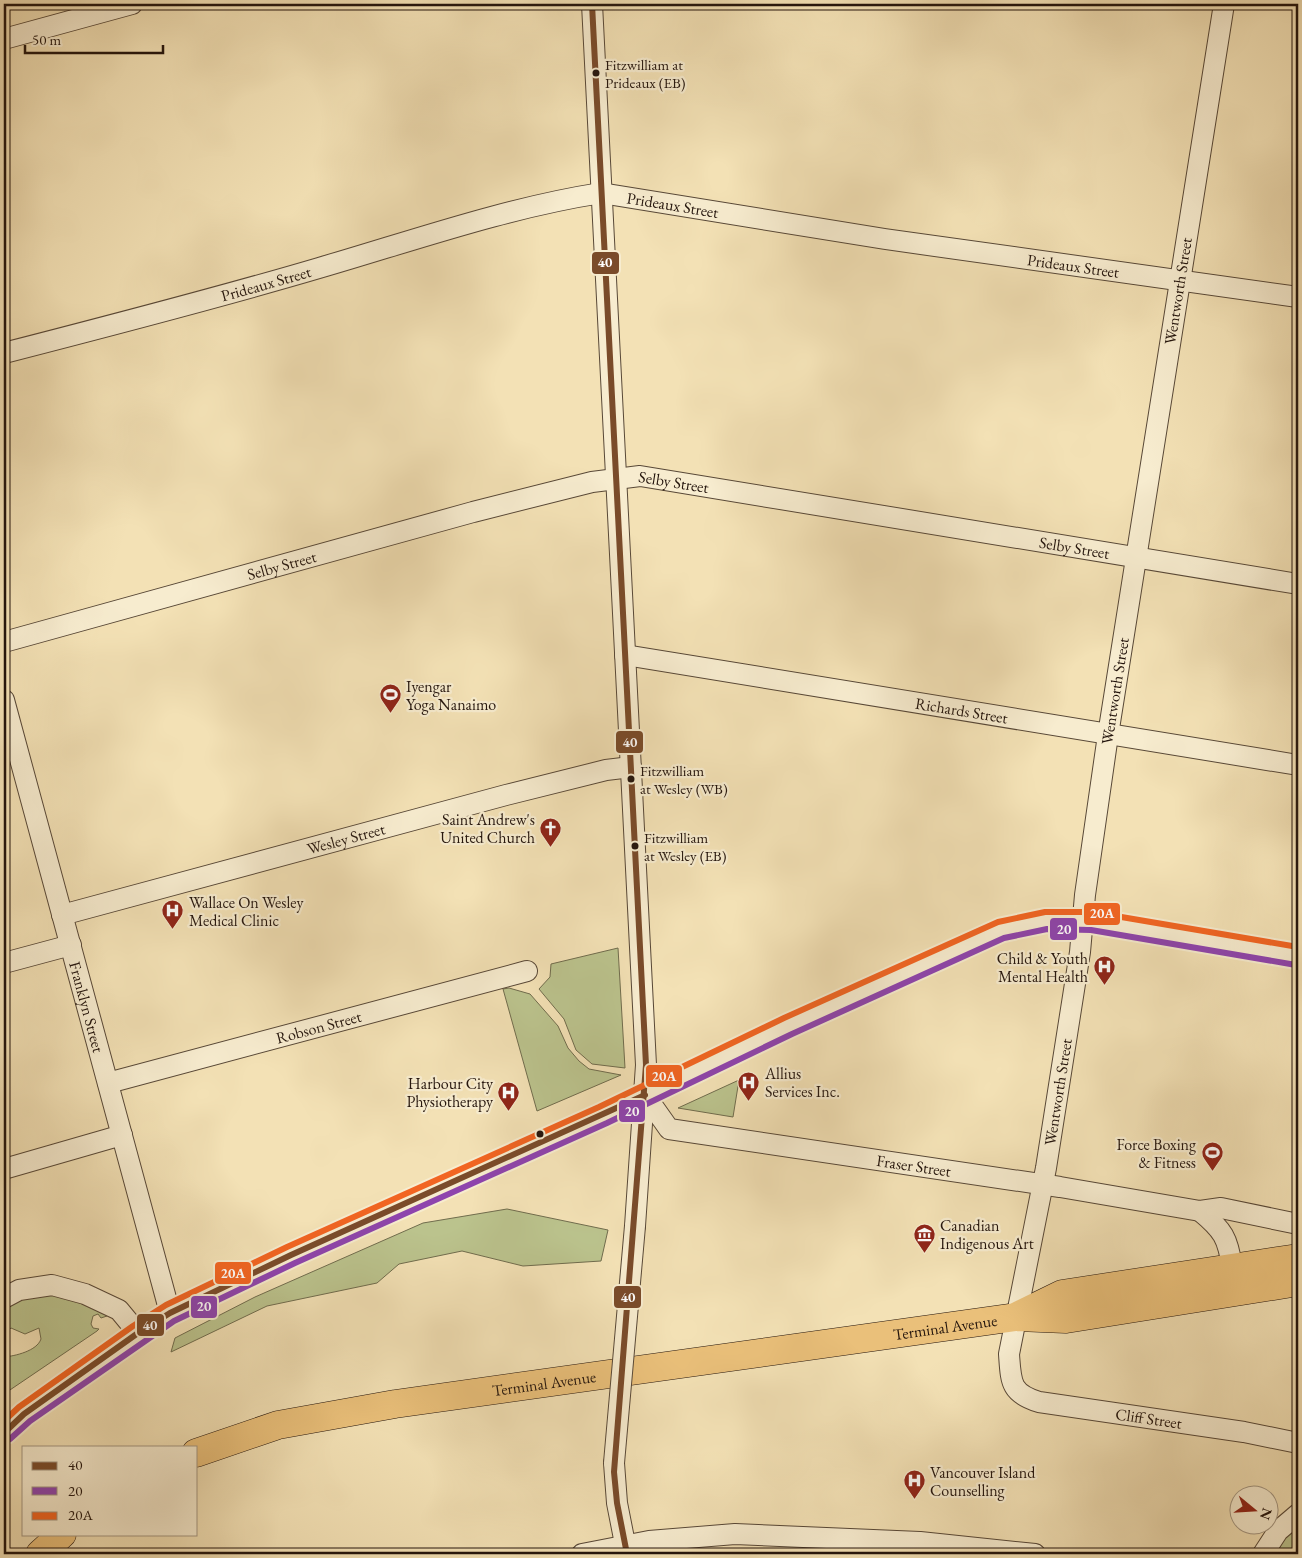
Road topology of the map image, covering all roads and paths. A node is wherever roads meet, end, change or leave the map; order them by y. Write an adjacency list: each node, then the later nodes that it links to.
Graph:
1 (132, 4): 4 (street)
2 (592, 4): 5 (street)
3 (1224, 4): 6 (street, Wentworth Street)
4 (4, 39)
5 (601, 194): 6 (street, Prideaux Street); 8 (street, Prideaux Street); 9 (street)
6 (1180, 279): 7 (street, Prideaux Street); 10 (street, Wentworth Street)
7 (1298, 297)
8 (4, 353)
9 (616, 478): 10 (street, Selby Street); 12 (street, Selby Street); 13 (street)
10 (1136, 558): 11 (street, Selby Street); 15 (street, Wentworth Street)
11 (1298, 584)
12 (4, 642)
13 (625, 655): 15 (street, Richards Street); 17 (street)
14 (4, 700): 18 (street, Franklyn Street)
15 (1108, 735): 16 (street, Richards Street); 19 (street, Wentworth Street)
16 (1298, 765)
17 (631, 767): 18 (street, Wesley Street); 25 (street)
18 (62, 915): 20 (street, Franklyn Street)
19 (1082, 921): 21 (street); 25 (street); 28 (street, Wentworth Street)
20 (71, 945): 22 (street); 24 (street, Franklyn Street)
21 (1298, 956)
22 (4, 963)
23 (527, 971): 24 (street, Robson Street)
24 (108, 1083): 26 (street, Franklyn Street)
25 (645, 1095): 28 (street, Fraser Street); 35 (street); 44 (street, bridge)
26 (122, 1135): 27 (street); 35 (street, Franklyn Street)
27 (4, 1169)
28 (1043, 1185): 29 (street, Fraser Street); 36 (street, Wentworth Street)
29 (1200, 1211): 30 (street, Fraser Street); 32 (street)
30 (1298, 1224)
31 (1298, 1258): 32 (highway, Terminal Avenue)
32 (1232, 1268): 36 (highway, Terminal Avenue)
33 (1298, 1282): 36 (highway, Terminal Avenue)
34 (4, 1298): 37 (street)
35 (170, 1313): 37 (street)
36 (1016, 1316): 38 (street, Wentworth Street); 41 (highway, Terminal Avenue)
37 (138, 1332): 39 (street)
38 (1011, 1378): 40 (street, Cliff Street)
39 (4, 1433)
40 (1298, 1444)
41 (198, 1452)
42 (1298, 1514): 48 (street)
43 (60, 1536): 45 (highway)
44 (626, 1550): 46 (street); 47 (street)
45 (40, 1554)
46 (582, 1554)
47 (1035, 1554)
48 (1263, 1554)

